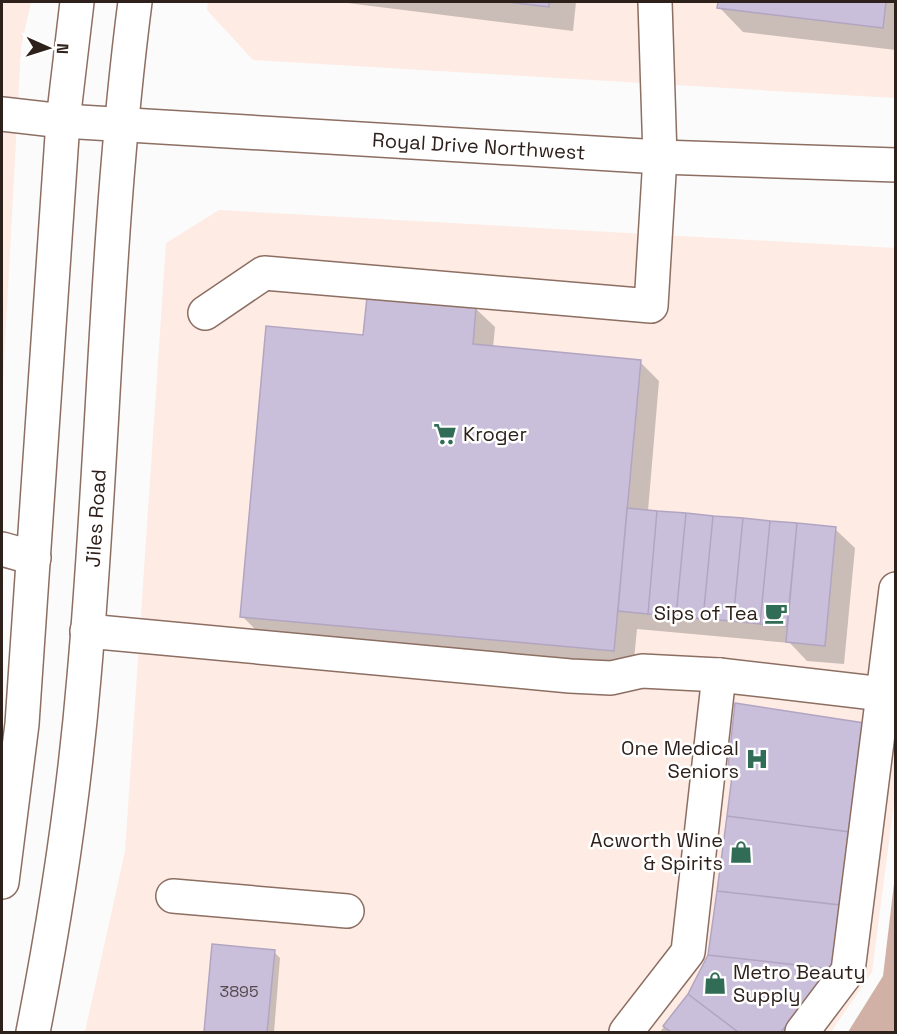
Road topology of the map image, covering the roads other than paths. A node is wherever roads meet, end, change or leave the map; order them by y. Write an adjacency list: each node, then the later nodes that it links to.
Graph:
1 (76, 2): 5 (street)
2 (135, 2): 6 (street, Jiles Road)
3 (655, 2): 7 (street)
4 (2, 114): 5 (street, Royal Drive Northwest)
5 (63, 121): 6 (street, Royal Drive Northwest); 11 (street)
6 (122, 124): 7 (street, Royal Drive Northwest); 13 (street, Jiles Road)
7 (660, 157): 8 (street, Royal Drive Northwest); 9 (street)
8 (896, 165)
9 (205, 313)
10 (2, 549): 11 (street)
11 (34, 558): 16 (street)
12 (896, 589): 15 (street)
13 (87, 631): 14 (street); 19 (street, Jiles Road)
14 (719, 675): 15 (street); 20 (street)
15 (883, 694): 21 (street)
16 (2, 882)
17 (173, 896): 18 (street)
18 (347, 911)
19 (33, 1032)
20 (626, 1032)
21 (802, 1032)

